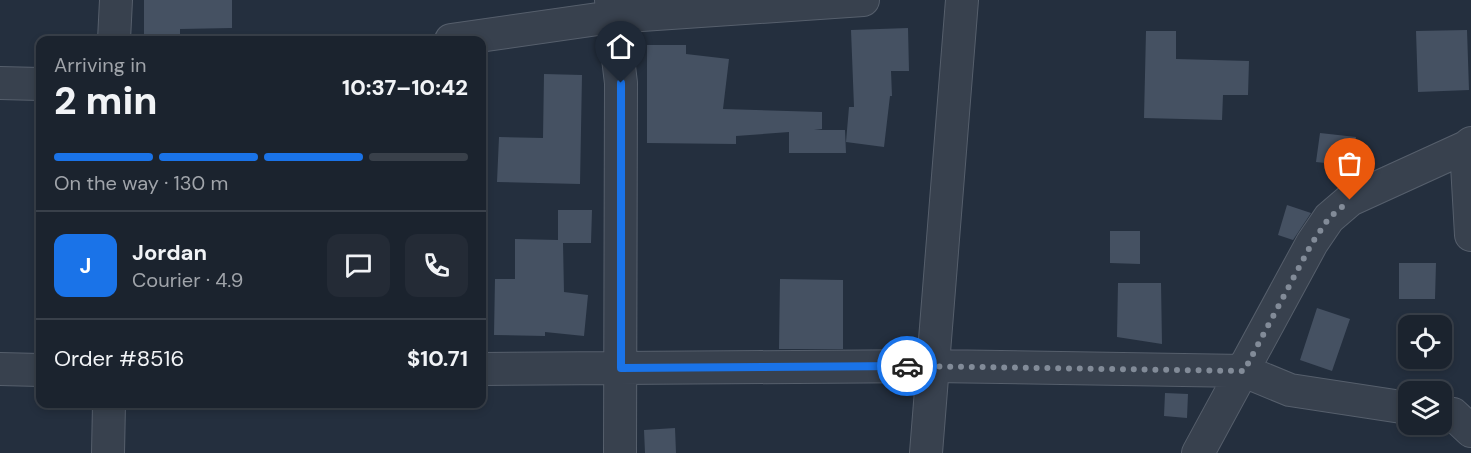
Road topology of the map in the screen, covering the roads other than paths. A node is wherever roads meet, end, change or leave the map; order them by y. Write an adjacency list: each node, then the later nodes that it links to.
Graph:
1 (116, 0): 5 (street)
2 (863, 0): 4 (street)
3 (962, 0): 11 (street)
4 (611, 8): 6 (street); 12 (street)
5 (114, 36)
6 (471, 36)
7 (0, 83): 8 (street)
8 (36, 84)
9 (1468, 145): 10 (street); 16 (street)
10 (1471, 235)
11 (933, 366): 12 (street); 16 (street); 23 (street)
12 (621, 368): 14 (street); 22 (street)
13 (0, 369): 15 (street)
14 (486, 369)
15 (36, 370)
16 (1244, 371): 17 (street); 24 (street)
17 (1398, 406)
18 (109, 408): 21 (street)
19 (1452, 414): 20 (street)
20 (1471, 431)
21 (108, 453)
22 (620, 453)
23 (926, 453)
24 (1198, 453)

